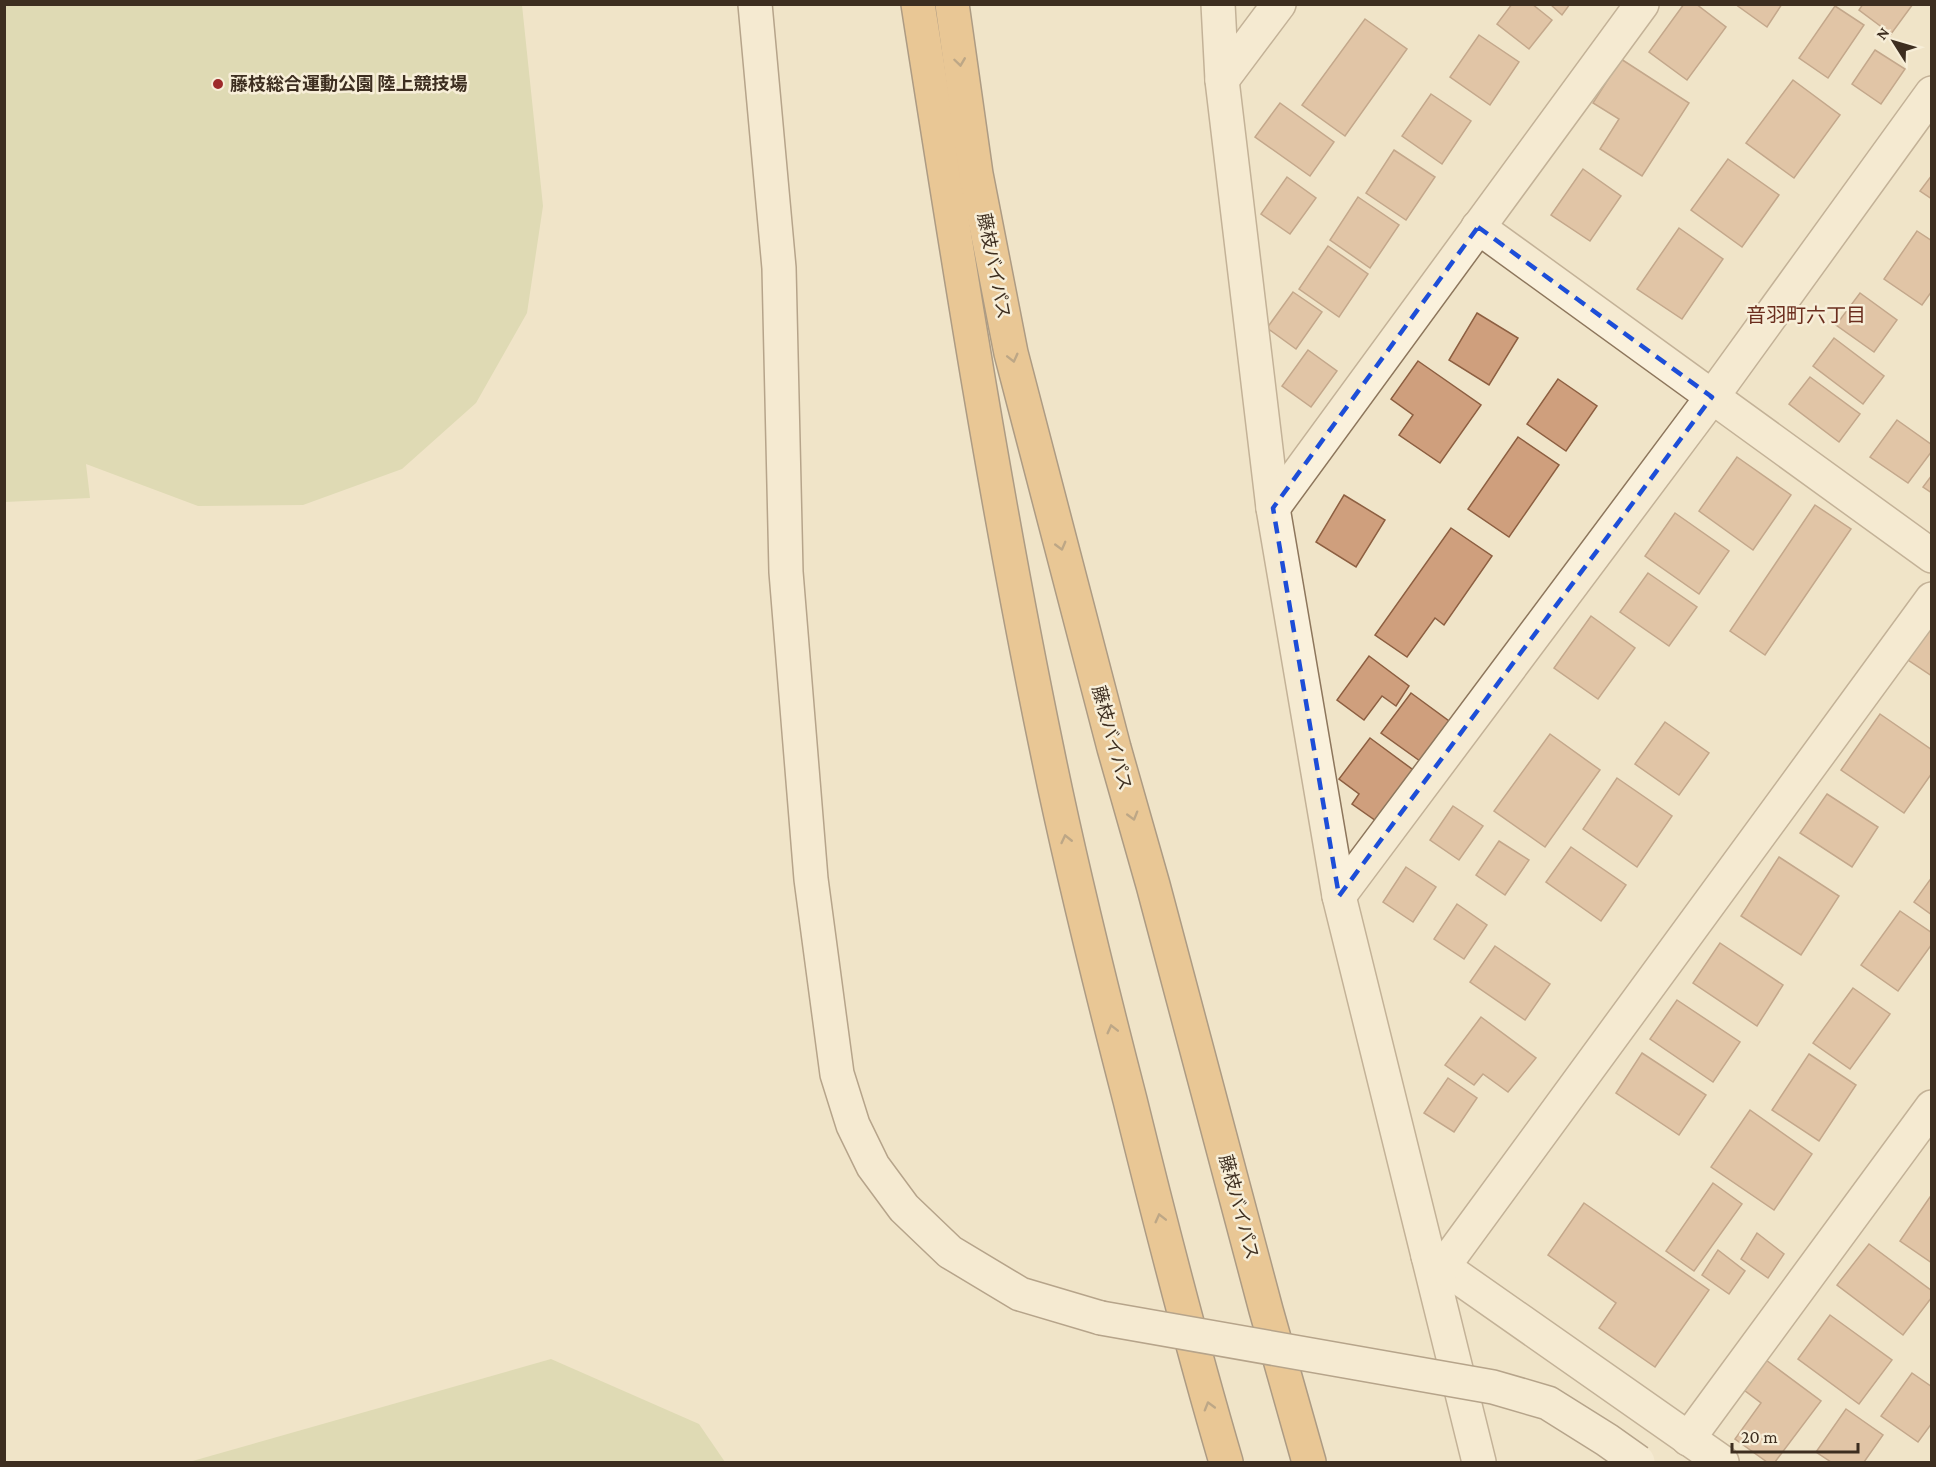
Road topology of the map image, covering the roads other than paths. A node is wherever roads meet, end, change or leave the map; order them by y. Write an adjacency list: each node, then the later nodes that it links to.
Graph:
1 (755, 4): 21 (street, bridge)
2 (918, 4): 18 (highway, 藤枝バイパス, one-way to 2)
3 (952, 4): 19 (highway, 藤枝バイパス, one-way to 19)
4 (1218, 4): 7 (street)
5 (1279, 4): 7 (street)
6 (1642, 4): 9 (street)
7 (1222, 80): 11 (street)
8 (1932, 93): 10 (street)
9 (1478, 227): 10 (street); 11 (street)
10 (1712, 397): 12 (street); 14 (street)
11 (1273, 508): 14 (street)
12 (1932, 556)
13 (1932, 598): 16 (street)
14 (1339, 896): 16 (street)
15 (1932, 1107): 17 (street)
16 (1436, 1261): 17 (street); 20 (street)
17 (1688, 1439): 22 (street)
18 (1226, 1462)
19 (1309, 1462)
20 (1479, 1462)
21 (1638, 1462)
22 (1722, 1462)

